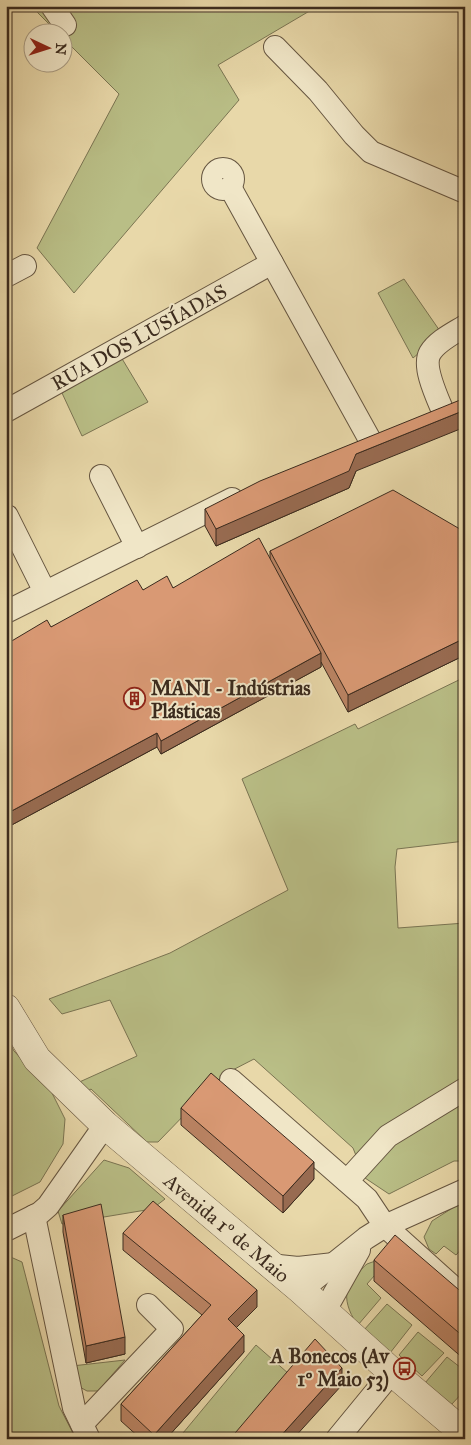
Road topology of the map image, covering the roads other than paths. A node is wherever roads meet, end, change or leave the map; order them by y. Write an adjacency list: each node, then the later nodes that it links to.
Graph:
1 (52, 6): 2 (street)
2 (63, 22)
3 (275, 47): 5 (street)
4 (230, 187): 6 (street)
5 (465, 192)
6 (272, 263): 9 (street, RUA DOS LUSÍADAS); 10 (street)
7 (465, 326): 8 (street)
8 (465, 406)
9 (6, 411)
10 (370, 440)
11 (101, 476): 14 (street)
12 (250, 490): 14 (street)
13 (7, 516): 15 (street)
14 (138, 546): 15 (street)
15 (45, 592): 16 (street)
16 (6, 612)
17 (6, 1008): 20 (street, Avenida 1º de Maio)
18 (231, 1080): 21 (street)
19 (465, 1089): 21 (street)
20 (105, 1124): 23 (street); 28 (street, Avenida 1º de Maio)
21 (347, 1181): 24 (street)
22 (465, 1190): 24 (street)
23 (34, 1216): 25 (street); 34 (street)
24 (386, 1226): 26 (street); 30 (street)
25 (6, 1230)
26 (366, 1238): 27 (street); 32 (street)
27 (334, 1264): 28 (street); 29 (street)
28 (269, 1265): 29 (street, Avenida 1º de Maio)
29 (301, 1290): 32 (street, Avenida 1º de Maio)
30 (465, 1298)
31 (148, 1305): 34 (street)
32 (324, 1312): 33 (street, Avenida 1º de Maio)
33 (392, 1372): 35 (street, Avenida 1º de Maio); 36 (street)
34 (86, 1431)
35 (465, 1434)
36 (337, 1439)

